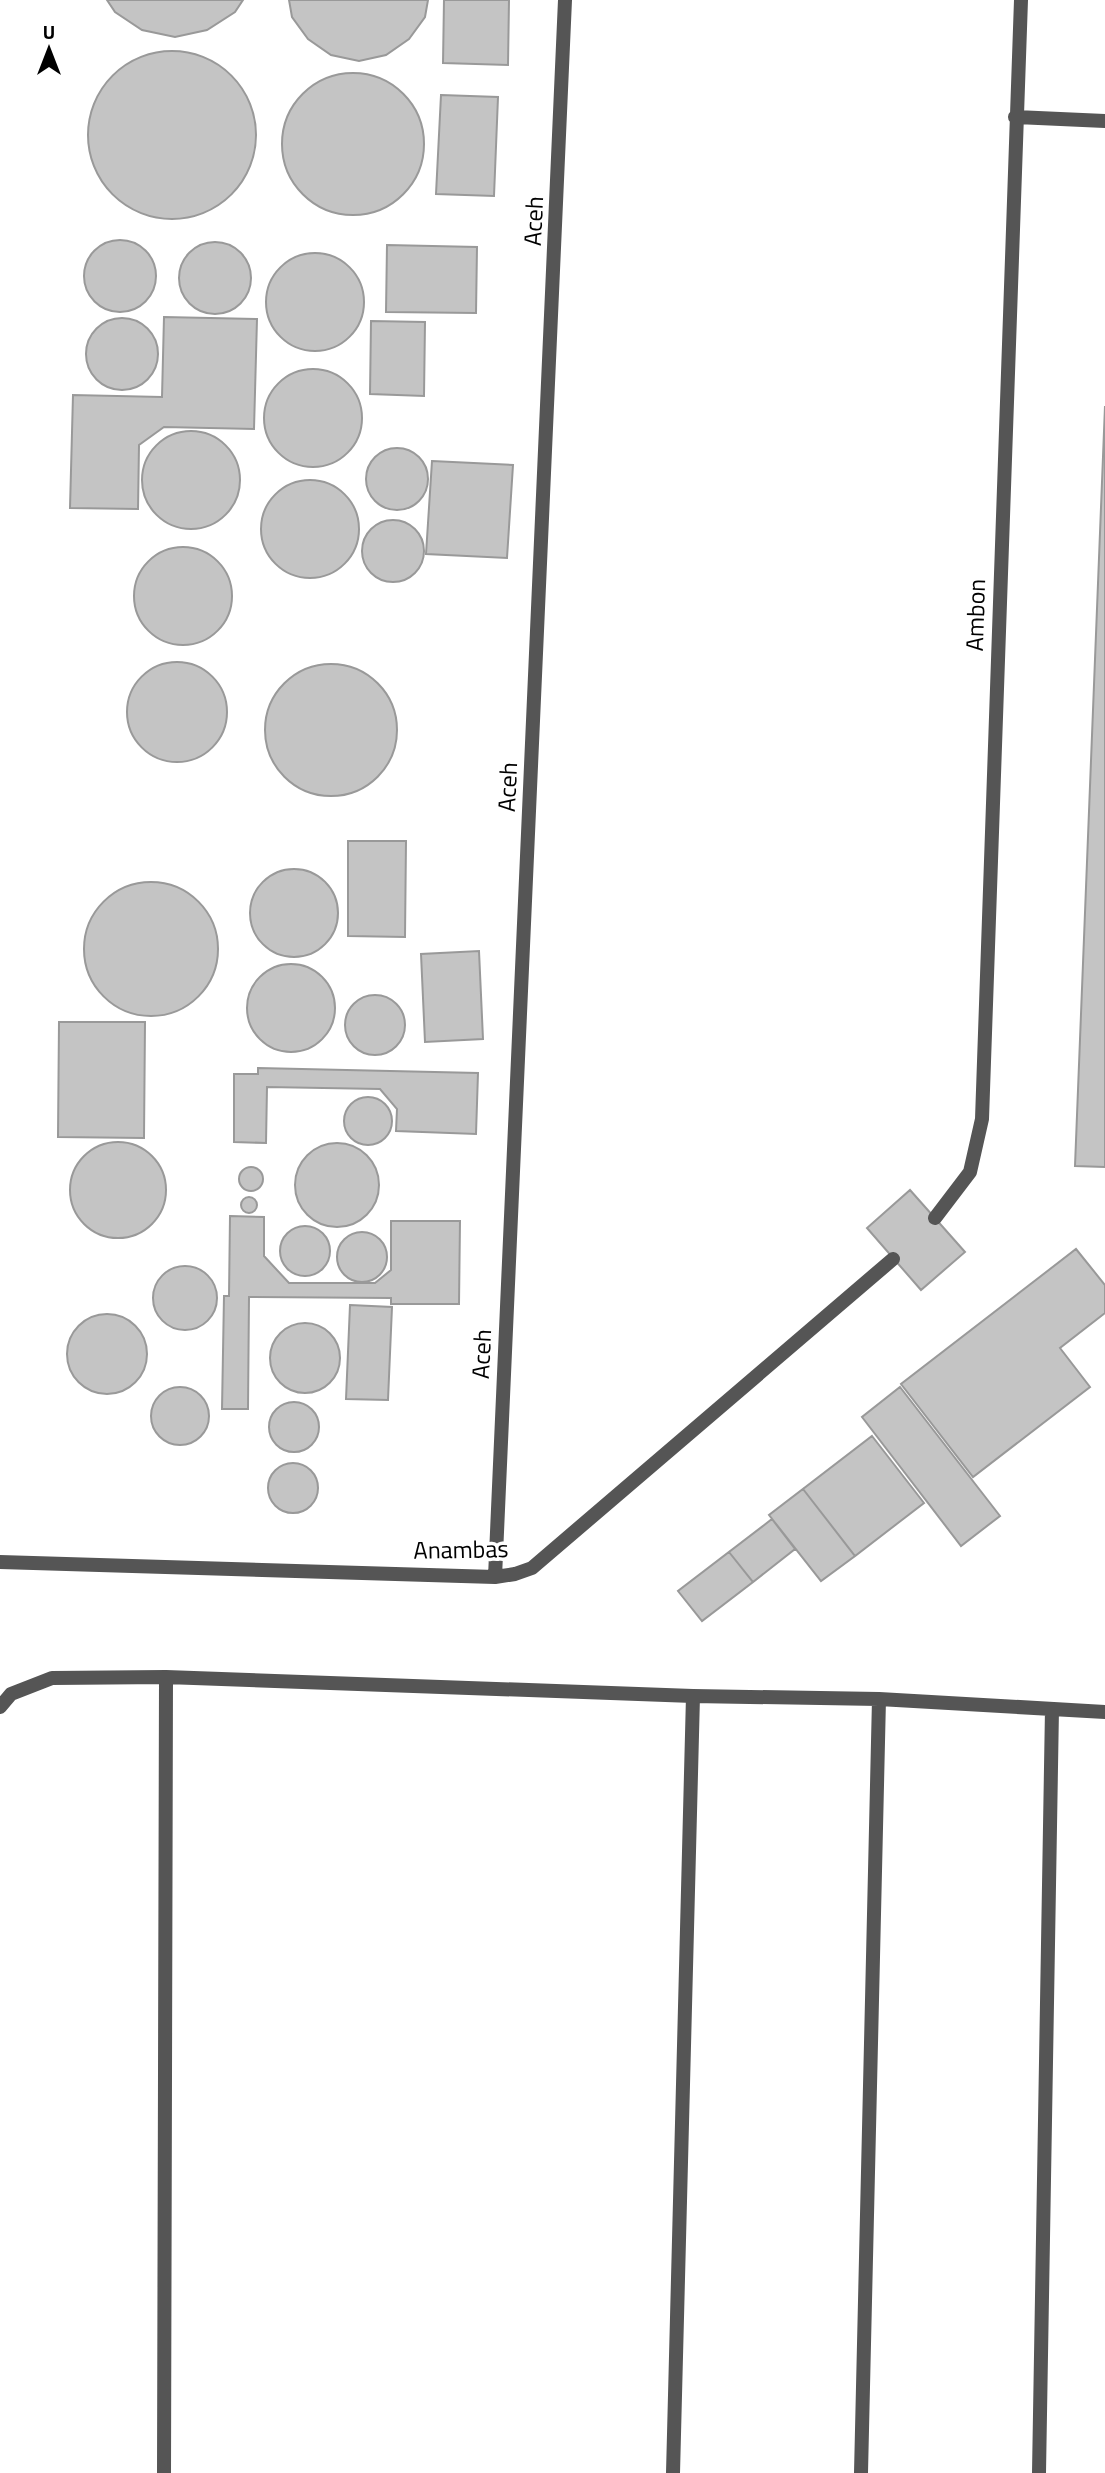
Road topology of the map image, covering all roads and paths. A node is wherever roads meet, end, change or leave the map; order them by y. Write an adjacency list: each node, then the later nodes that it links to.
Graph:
1 (565, 0): 8 (lane, Aceh)
2 (1021, 0): 3 (lane, Ambon)
3 (1015, 117): 4 (lane); 5 (lane, Ambon)
4 (1105, 121)
5 (934, 1218)
6 (893, 1259): 8 (lane, Anambas)
7 (0, 1562): 8 (lane, Anambas)
8 (495, 1577)
9 (166, 1677): 10 (lane); 12 (lane); 15 (lane)
10 (693, 1696): 11 (lane); 16 (lane)
11 (878, 1699): 13 (lane); 17 (lane)
12 (0, 1707)
13 (1052, 1709): 14 (lane); 18 (lane)
14 (1105, 1712)
15 (163, 2473)
16 (673, 2473)
17 (861, 2473)
18 (1039, 2473)

